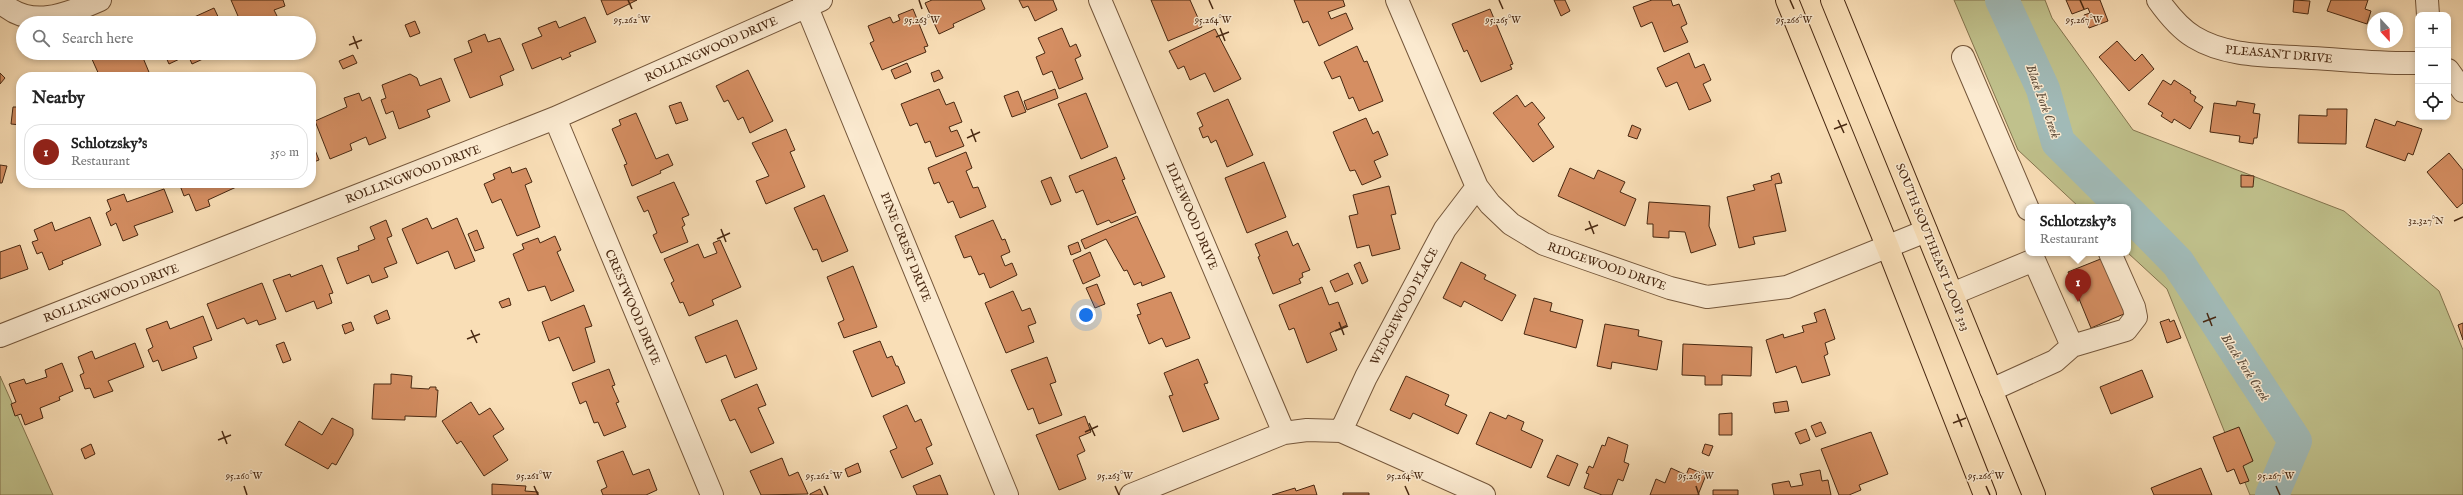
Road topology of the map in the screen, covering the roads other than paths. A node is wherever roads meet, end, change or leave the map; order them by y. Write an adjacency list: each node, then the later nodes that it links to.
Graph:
1 (0, 0): 11 (street)
2 (100, 0): 12 (street)
3 (1100, 0): 30 (street, IDLEWOOD DRIVE)
4 (1397, 0): 18 (street, RIDGEWOOD DRIVE)
5 (1786, 0): 21 (highway)
6 (1832, 0): 20 (highway, SOUTH SOUTHEAST LOOP 323)
7 (2158, 0): 14 (street, PLEASANT DRIVE)
8 (2427, 0): 10 (street)
9 (811, 2): 17 (street, ROLLINGWOOD DRIVE); 32 (street, PINE CREST DRIVE)
10 (2428, 12)
11 (29, 16)
12 (57, 16)
13 (1963, 57): 19 (street)
14 (2415, 63)
15 (2451, 74): 16 (street)
16 (2463, 91)
17 (555, 118): 26 (street, ROLLINGWOOD DRIVE); 31 (street, CRESTWOOD DRIVE)
18 (1477, 187): 21 (street, RIDGEWOOD DRIVE); 29 (street, WEDGEWOOD PLACE)
19 (2026, 204)
20 (1926, 231): 21 (street, RIDGEWOOD DRIVE); 25 (highway, SOUTH SOUTHEAST LOOP 323)
21 (1888, 248): 35 (highway)
22 (2042, 256): 25 (street)
23 (2044, 256): 27 (street)
24 (2111, 256): 27 (street)
25 (1952, 294): 28 (highway, SOUTH SOUTHEAST LOOP 323)
26 (0, 336)
27 (2072, 346): 28 (street)
28 (1991, 390): 36 (highway, SOUTH SOUTHEAST LOOP 323)
29 (1341, 430): 30 (street); 34 (street)
30 (1284, 433): 33 (street)
31 (712, 495)
32 (1007, 495)
33 (1131, 495)
34 (1484, 495)
35 (1985, 495)
36 (2034, 495)

